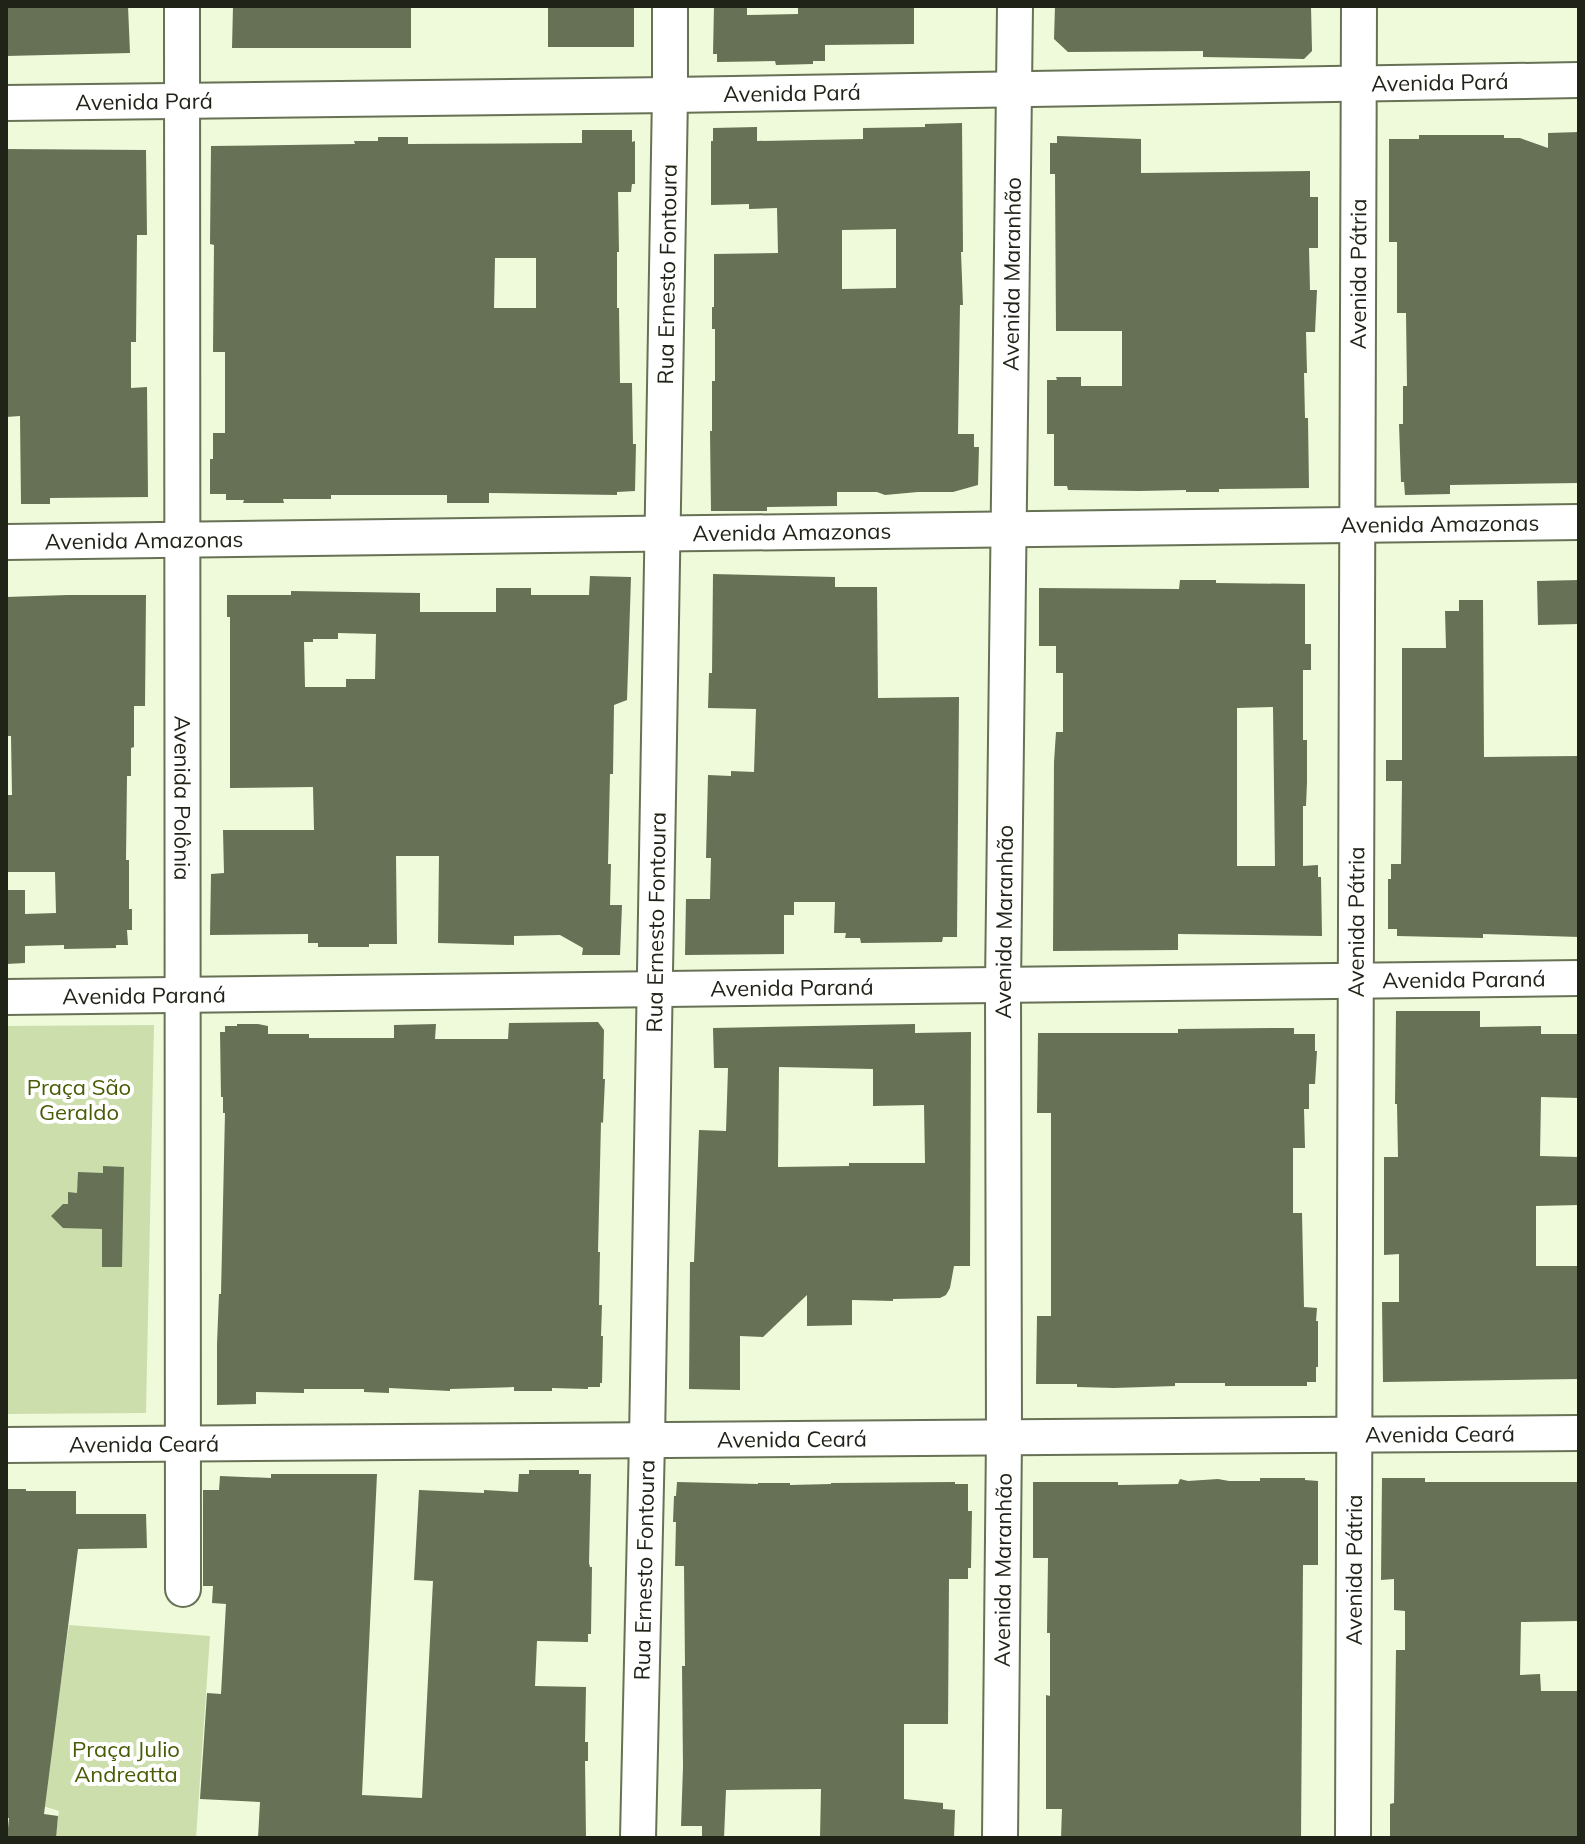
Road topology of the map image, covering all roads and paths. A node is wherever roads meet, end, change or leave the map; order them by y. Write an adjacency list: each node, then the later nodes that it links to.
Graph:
1 (182, 6): 9 (street, Avenida Polônia)
2 (670, 6): 8 (street, Rua Ernesto Fontoura)
3 (1015, 6): 7 (street, Avenida Maranhão)
4 (1359, 6): 6 (street, Avenida Pátria)
5 (1579, 80): 6 (street, Avenida Pará)
6 (1359, 83): 7 (street, Avenida Pará); 12 (street, Avenida Pátria)
7 (1015, 89): 8 (street, Avenida Pará); 13 (street, Avenida Maranhão)
8 (670, 95): 9 (street, Avenida Pará); 14 (street, Rua Ernesto Fontoura)
9 (182, 100): 10 (street, Avenida Pará); 15 (street, Avenida Polônia)
10 (6, 103)
11 (1579, 522): 12 (street, Avenida Amazonas)
12 (1358, 525): 13 (street, Avenida Amazonas); 18 (street, Avenida Pátria)
13 (1010, 530): 14 (street, Avenida Amazonas); 19 (street, Avenida Maranhão)
14 (663, 534): 15 (street, Avenida Amazonas); 20 (street, Rua Ernesto Fontoura)
15 (182, 540): 16 (street, Avenida Amazonas); 21 (street, Avenida Polônia)
16 (6, 542)
17 (1579, 978): 18 (street, Avenida Paraná)
18 (1356, 980): 19 (street, Avenida Paraná); 24 (street, Avenida Pátria)
19 (1003, 985): 20 (street, Avenida Paraná); 25 (street, Avenida Maranhão)
20 (655, 989): 21 (street, Avenida Paraná); 26 (street, Rua Ernesto Fontoura)
21 (182, 995): 22 (street, Avenida Paraná); 27 (street, Avenida Polônia)
22 (6, 997)
23 (1579, 1433): 24 (street, Avenida Ceará)
24 (1355, 1435): 25 (street, Avenida Ceará); 32 (street, Avenida Pátria)
25 (1004, 1437): 26 (street, Avenida Ceará); 31 (street, Avenida Maranhão)
26 (647, 1440): 27 (street, Avenida Ceará); 30 (street, Rua Ernesto Fontoura)
27 (182, 1444): 28 (street, Avenida Ceará); 29 (street, Avenida Polônia)
28 (6, 1445)
29 (183, 1589)
30 (638, 1838)
31 (1000, 1838)
32 (1353, 1838)

